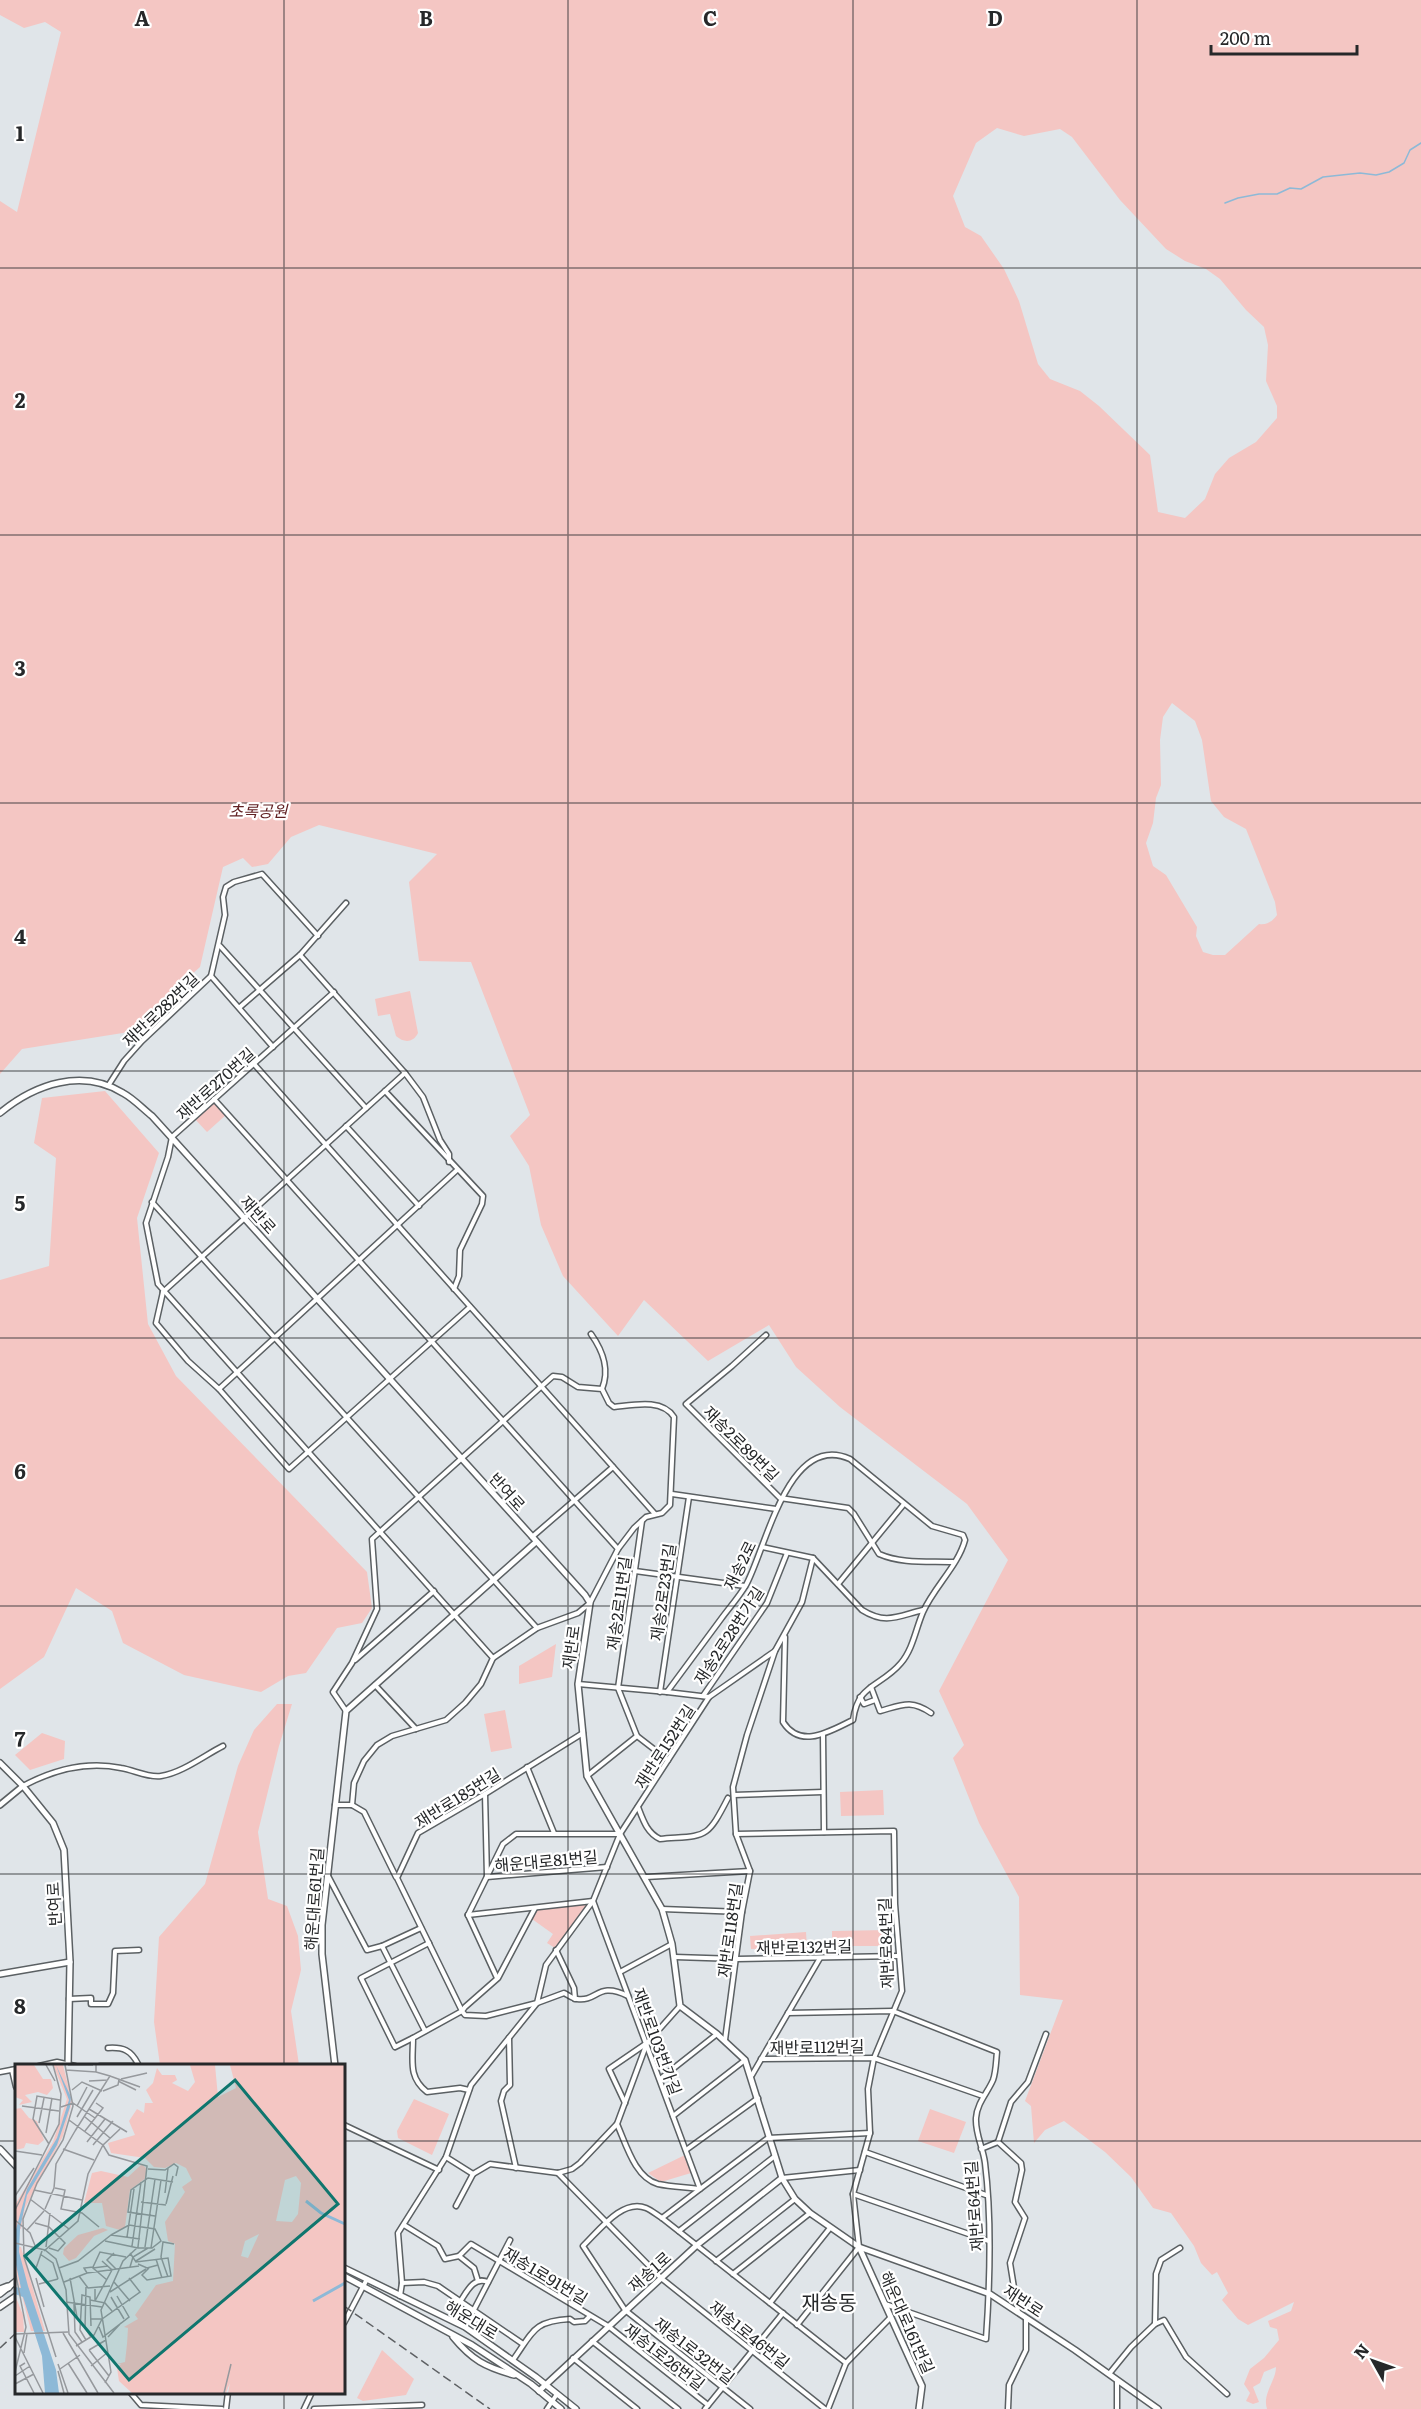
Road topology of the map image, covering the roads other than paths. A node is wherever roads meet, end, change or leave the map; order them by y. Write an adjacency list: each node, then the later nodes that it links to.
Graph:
1 (346, 903): 2 (street)
2 (318, 936): 3 (street, 재반로282번길); 4 (street)
3 (219, 946): 5 (street, 재반로282번길); 6 (street)
4 (300, 955): 6 (street); 7 (street)
5 (211, 976): 8 (street, 재반로270번길); 14 (street, 재반로282번길)
6 (260, 989): 8 (street); 9 (street)
7 (334, 993): 9 (street, 재반로270번길); 13 (street)
8 (240, 1008): 10 (street, 재반로270번길)
9 (294, 1028): 10 (street, 재반로270번길); 17 (street)
10 (273, 1047): 12 (street, 재반로270번길)
11 (246, 1055): 12 (street)
12 (254, 1064): 16 (street, 재반로270번길); 21 (street)
13 (405, 1073): 15 (street); 22 (street)
14 (108, 1087): 18 (main road, 재반로); 20 (main road, 재반로)
15 (385, 1091): 17 (street); 22 (street)
16 (214, 1100): 20 (street, 재반로270번길); 24 (street)
17 (366, 1108): 19 (street)
18 (0, 1113)
19 (346, 1126): 21 (street); 26 (street)
20 (172, 1137): 25 (street); 27 (main road, 재반로)
21 (326, 1144): 24 (street); 28 (street)
22 (449, 1162): 23 (street)
23 (457, 1170): 26 (street); 31 (street)
24 (286, 1179): 27 (street); 30 (street)
25 (152, 1202): 29 (street); 32 (street)
26 (419, 1206): 28 (street)
27 (244, 1218): 29 (street); 33 (main road, 재반로)
28 (399, 1224): 30 (street); 31 (street)
29 (202, 1256): 32 (street); 37 (street)
30 (359, 1261): 33 (street); 38 (street)
31 (454, 1289): 34 (street)
32 (163, 1292): 39 (street); 42 (street)
33 (318, 1299): 37 (street); 40 (main road, 재반로)
34 (470, 1307): 38 (street); 41 (street)
35 (591, 1334): 43 (street)
36 (766, 1335): 52 (street, 재송2로89번길)
37 (275, 1338): 39 (street); 44 (street)
38 (431, 1343): 40 (street); 45 (street)
39 (237, 1372): 42 (street); 46 (street)
40 (390, 1380): 44 (street); 47 (main road, 재반로)
41 (541, 1387): 43 (street); 45 (street); 48 (street)
42 (219, 1389): 46 (street)
43 (602, 1389): 49 (street)
44 (347, 1418): 46 (street); 50 (street)
45 (502, 1422): 47 (street); 53 (street)
46 (308, 1452): 58 (street)
47 (460, 1459): 50 (street); 59 (main road, 반여로)
48 (613, 1467): 53 (street); 56 (street)
49 (672, 1494): 51 (street); 56 (street)
50 (419, 1496): 58 (street); 68 (street)
51 (689, 1497): 55 (street); 67 (street, 재송2로23번길)
52 (780, 1498): 54 (street, 재송2로); 55 (street, 재송2로); 60 (street)
53 (574, 1501): 59 (street); 62 (street)
54 (904, 1504): 60 (street); 65 (street, 재송2로)
55 (776, 1509): 61 (street, 재송2로)
56 (655, 1514): 57 (street)
57 (642, 1521): 62 (street); 66 (street, 재송2로11번길)
58 (381, 1531): 71 (street); 79 (street)
59 (534, 1540): 68 (main road); 72 (main road, 재반로)
60 (873, 1544): 65 (street); 69 (street)
61 (762, 1547): 63 (street); 70 (street, 재송2로)
62 (618, 1549): 72 (street)
63 (787, 1553): 64 (street); 86 (street, 재송2로28번가길)
64 (813, 1558): 69 (street); 76 (street)
65 (953, 1562): 73 (street, 재송2로)
66 (635, 1571): 67 (street); 83 (street, 재송2로11번길)
67 (677, 1577): 70 (street); 84 (street, 재송2로23번길)
68 (493, 1580): 74 (main road); 75 (street)
69 (838, 1584): 73 (street)
70 (745, 1586): 85 (street, 재송2로)
71 (434, 1591): 74 (street); 79 (street)
72 (590, 1603): 75 (street); 80 (main road, 재반로)
73 (924, 1610): 82 (street, 재송2로)
74 (455, 1614): 78 (street); 81 (main road)
75 (537, 1628): 78 (street)
76 (785, 1637): 77 (street); 94 (street, 재송2로)
77 (775, 1651): 87 (street); 104 (street, 재반로118번길)
78 (493, 1658): 92 (street)
79 (352, 1663): 90 (street)
80 (578, 1684): 83 (street); 93 (main road, 재반로)
81 (375, 1685): 90 (main road); 92 (street)
82 (871, 1687): 88 (street, 재송2로); 89 (street)
83 (618, 1688): 84 (street); 95 (street)
84 (660, 1692): 85 (street)
85 (667, 1692): 86 (street)
86 (703, 1696): 87 (street)
87 (709, 1697): 97 (street, 재반로152번길)
88 (860, 1697): 89 (street); 94 (street, 재송2로)
89 (876, 1700): 91 (street)
90 (346, 1711): 107 (main road, 해운대로61번길)
91 (931, 1713)
92 (416, 1729): 108 (street)
93 (583, 1733): 99 (street, 재반로185번길); 100 (main road, 재반로)
94 (823, 1734): 102 (street)
95 (637, 1736): 97 (street); 100 (street)
96 (223, 1746): 101 (street)
97 (669, 1760): 109 (street, 재반로152번길)
98 (0, 1763): 101 (main road, 반여로)
99 (527, 1767): 103 (street, 재반로185번길); 111 (street)
100 (587, 1776): 112 (main road, 재반로)
101 (23, 1786): 106 (street); 135 (main road, 반여로)
102 (823, 1792): 104 (street); 110 (street)
103 (485, 1794): 117 (street); 119 (street, 재반로185번길)
104 (734, 1796): 113 (street, 재반로118번길)
105 (728, 1798): 109 (street, 재반로152번길)
106 (0, 1805)
107 (334, 1805): 108 (street); 116 (main road, 해운대로61번길)
108 (352, 1805): 119 (street)
109 (638, 1807): 112 (street, 재반로152번길)
110 (824, 1832): 113 (street); 131 (street, 재반로84번길)
111 (554, 1833): 112 (street); 117 (street)
112 (620, 1834): 114 (street, 해운대로81번길); 118 (main road, 재반로)
113 (736, 1834): 115 (street, 재반로118번길)
114 (608, 1867): 117 (street, 해운대로81번길); 120 (street, 해운대로81번길)
115 (750, 1870): 118 (street); 123 (street, 재반로118번길)
116 (327, 1873): 128 (street); 161 (main road, 해운대로61번길)
117 (487, 1877): 124 (street)
118 (646, 1877): 122 (main road, 재반로)
119 (397, 1878): 125 (street)
120 (593, 1901): 121 (street); 130 (street, 해운대로81번길); 137 (street, 재반로103번가길)
121 (535, 1907): 124 (street); 139 (street)
122 (662, 1909): 123 (street); 127 (main road, 재반로)
123 (742, 1912): 134 (street, 재반로118번길)
124 (468, 1914): 139 (street)
125 (422, 1928): 126 (street); 128 (street)
126 (429, 1943): 136 (street); 145 (street)
127 (672, 1944): 132 (main road, 재반로); 137 (street)
128 (382, 1946): 136 (street)
129 (139, 1950): 141 (street)
130 (556, 1950): 142 (street); 143 (street, 해운대로81번길)
131 (898, 1956): 133 (street, 재반로132번길); 146 (street, 재반로84번길)
132 (675, 1957): 134 (street, 재반로132번길); 144 (main road, 재반로)
133 (820, 1958): 134 (street, 재반로132번길); 147 (street, 재반로112번길)
134 (737, 1959): 153 (street, 재반로118번길)
135 (70, 1962): 138 (main road); 141 (main road, 반여로)
136 (390, 1963): 148 (street); 152 (street)
137 (620, 1972): 140 (street, 재반로103번가길)
138 (0, 1974)
139 (498, 1978): 145 (street)
140 (629, 1996): 142 (street); 154 (street, 재반로103번가길)
141 (69, 1999): 159 (main road, 반여로)
142 (575, 2000): 143 (street)
143 (537, 2003): 145 (street); 151 (street, 해운대로81번길)
144 (680, 2006): 149 (main road, 재반로); 154 (street)
145 (462, 2011): 148 (street)
146 (893, 2011): 147 (street, 재반로112번길); 156 (street, 재반로84번길); 167 (street, 재반로64번길)
147 (788, 2013): 157 (street, 재반로112번길)
148 (425, 2031): 152 (street)
149 (717, 2034): 153 (main road, 재반로); 165 (street)
150 (1046, 2034): 175 (street)
151 (509, 2037): 166 (street, 해운대로81번길); 183 (street)
152 (413, 2038): 166 (street)
153 (725, 2040): 158 (main road, 재반로)
154 (647, 2043): 165 (street, 재반로103번가길); 169 (street); 169 (street)
155 (108, 2048): 160 (street)
156 (874, 2058): 157 (street, 재반로112번길); 167 (street, 재반로112번길); 173 (street, 재반로84번길)
157 (761, 2059): 164 (street, 재반로112번길)
158 (745, 2060): 164 (main road, 재반로); 170 (street)
159 (68, 2064)
160 (138, 2064)
161 (335, 2064)
162 (14, 2070): 163 (street)
163 (0, 2072)
164 (752, 2075): 168 (main road, 재반로)
165 (660, 2079): 170 (street, 재반로103번가길)
166 (469, 2090): 181 (street, 해운대로81번길)
167 (983, 2096): 177 (street, 재반로64번길)
168 (758, 2098): 174 (main road, 재반로); 178 (street)
169 (626, 2103): 171 (street)
170 (673, 2116): 178 (street, 재반로103번가길)
171 (617, 2124): 186 (street); 189 (street)
172 (345, 2125): 184 (street)
173 (870, 2133): 174 (street); 179 (street, 재반로84번길)
174 (768, 2138): 180 (main road, 재반로); 189 (street)
175 (998, 2142): 177 (street); 226 (street)
176 (0, 2149): 182 (main road)
177 (981, 2149): 191 (street, 재반로64번길)
178 (686, 2150): 189 (street, 재반로103번가길)
179 (865, 2152): 185 (street, 재반로84번길); 191 (street)
180 (775, 2156): 188 (main road, 재반로); 199 (street)
181 (446, 2157): 184 (street, 해운대로81번길); 187 (street)
182 (15, 2163)
183 (516, 2168): 186 (street); 187 (street)
184 (439, 2170): 197 (street, 해운대로81번길)
185 (860, 2170): 188 (street); 190 (street, 재반로84번길)
186 (558, 2173): 196 (street, 재송1로46번길)
187 (473, 2174): 193 (street)
188 (782, 2178): 192 (main road, 재반로); 202 (main road, 재송1로)
189 (700, 2189): 195 (street)
190 (853, 2194): 201 (street); 203 (street, 재반로84번길)
191 (986, 2195): 201 (street, 재반로64번길)
192 (795, 2199): 194 (main road, 재반로); 207 (street)
193 (456, 2206)
194 (810, 2213): 198 (main road, 재반로); 209 (street)
195 (662, 2218): 196 (street); 199 (street)
196 (606, 2224): 212 (street, 재송1로46번길); 225 (street, 재송1로32번길)
197 (404, 2225): 205 (street); 215 (street, 해운대로81번길)
198 (830, 2228): 203 (main road, 재반로); 221 (street)
199 (680, 2231): 202 (street)
200 (510, 2240): 206 (street)
201 (989, 2241): 217 (street, 재반로64번길)
202 (697, 2245): 207 (street); 212 (main road, 재송1로)
203 (859, 2247): 217 (main road, 재반로); 222 (main road, 해운대로161번길); 233 (street)
204 (1180, 2248): 232 (street)
205 (459, 2256): 206 (street, 재송1로91번길); 213 (street)
206 (499, 2260): 214 (street); 228 (street, 재송1로91번길)
207 (716, 2261): 209 (street)
208 (345, 2268): 211 (main road, 해운대로)
209 (733, 2274): 221 (street)
210 (345, 2276): 216 (main road, 해운대로)
211 (368, 2278): 216 (street); 218 (main road, 해운대로)
212 (661, 2278): 225 (main road, 재송1로); 239 (street, 재송1로46번길)
213 (478, 2281): 214 (street); 220 (street)
214 (488, 2282): 224 (street)
215 (402, 2283): 218 (street, 해운대로81번길); 220 (street)
216 (363, 2285): 231 (street); 236 (main road, 해운대로)
217 (990, 2294): 222 (street, 재반로64번길); 226 (main road, 재반로)
218 (400, 2296): 235 (main road, 해운대로)
219 (15, 2297): 223 (main road)
220 (460, 2302): 224 (street)
221 (770, 2303): 227 (street)
222 (885, 2303): 229 (main road, 해운대로161번길)
223 (0, 2307)
224 (473, 2310): 235 (street); 238 (street)
225 (626, 2310): 234 (main road, 재송1로); 247 (street, 재송1로32번길)
226 (1018, 2312): 230 (main road, 재반로)
227 (783, 2313): 233 (street); 239 (street)
228 (590, 2316): 234 (street, 재송1로91번길); 238 (street)
229 (891, 2317): 242 (street); 267 (main road, 해운대로161번길)
230 (1026, 2317): 243 (main road, 재반로); 268 (street)
231 (345, 2318)
232 (1155, 2324): 243 (street); 253 (street)
233 (797, 2325): 242 (street)
234 (608, 2326): 237 (main road, 재송1로); 256 (street, 재송1로26번길)
235 (465, 2327): 241 (main road, 해운대로)
236 (452, 2336): 244 (main road, 해운대로); 244 (main road)
237 (592, 2341): 240 (main road, 재송1로); 264 (street)
238 (523, 2344): 241 (street)
239 (752, 2352): 247 (street); 266 (street, 재송1로46번길)
240 (573, 2358): 246 (main road, 재송1로); 263 (street)
241 (513, 2360): 246 (main road, 해운대로)
242 (846, 2363): 266 (street)
243 (1109, 2374): 245 (main road, 재반로)
244 (519, 2376): 248 (main road, 해운대로)
245 (1117, 2380): 269 (street); 270 (main road, 재반로)
246 (545, 2384): 248 (main road, 재송1로); 252 (main road, 해운대로)
247 (722, 2388): 256 (street); 265 (street, 재송1로32번길)
248 (539, 2391): 254 (main road, 해운대로)
249 (132, 2394): 257 (street)
250 (228, 2394): 257 (street)
251 (311, 2394): 258 (street)
252 (558, 2394): 254 (street); 262 (main road, 해운대로)
253 (1227, 2394)
254 (552, 2401): 260 (street); 261 (main road, 해운대로)
255 (422, 2405): 259 (street)
256 (706, 2407)
257 (224, 2409)
258 (304, 2409)
259 (314, 2409)
260 (547, 2409)
261 (561, 2409)
262 (576, 2409)
263 (638, 2409)
264 (678, 2409)
265 (750, 2409)
266 (827, 2409)
267 (919, 2409)
268 (1008, 2409)
269 (1117, 2409)
270 (1158, 2409)

